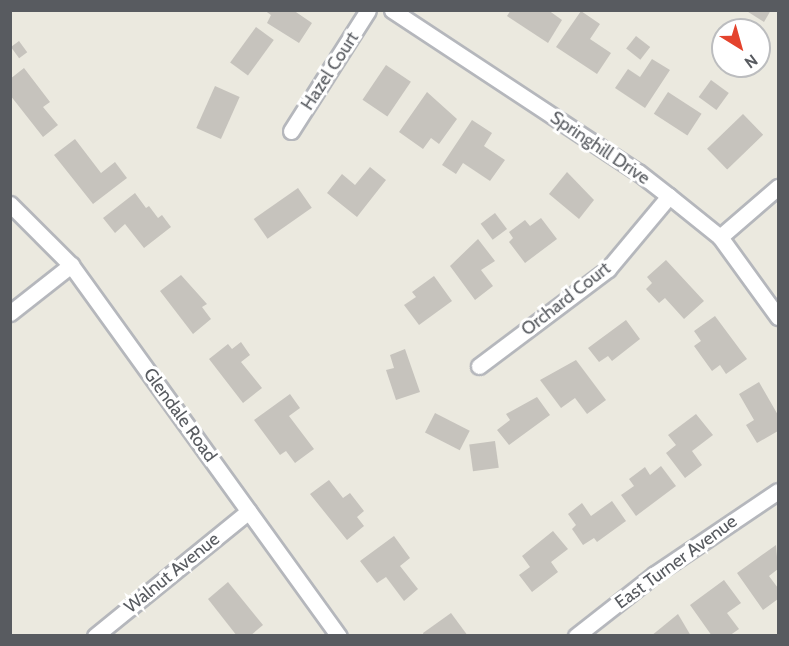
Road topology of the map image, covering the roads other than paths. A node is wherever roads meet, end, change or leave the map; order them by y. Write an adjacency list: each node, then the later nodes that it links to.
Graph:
1 (368, 10): 3 (street, Hazel Court)
2 (392, 10): 5 (street, Springhill Drive)
3 (291, 131)
4 (778, 187): 7 (street)
5 (669, 196): 7 (street, Springhill Drive); 11 (street, Orchard Court)
6 (10, 204): 8 (street, Glendale Road)
7 (720, 237): 10 (street, Springhill Drive)
8 (70, 265): 9 (street); 13 (street, Glendale Road)
9 (10, 313)
10 (778, 316)
11 (479, 366)
12 (778, 491): 16 (street, East Turner Avenue)
13 (249, 510): 14 (street, Walnut Avenue); 15 (street, Glendale Road)
14 (95, 636)
15 (339, 636)
16 (576, 636)

